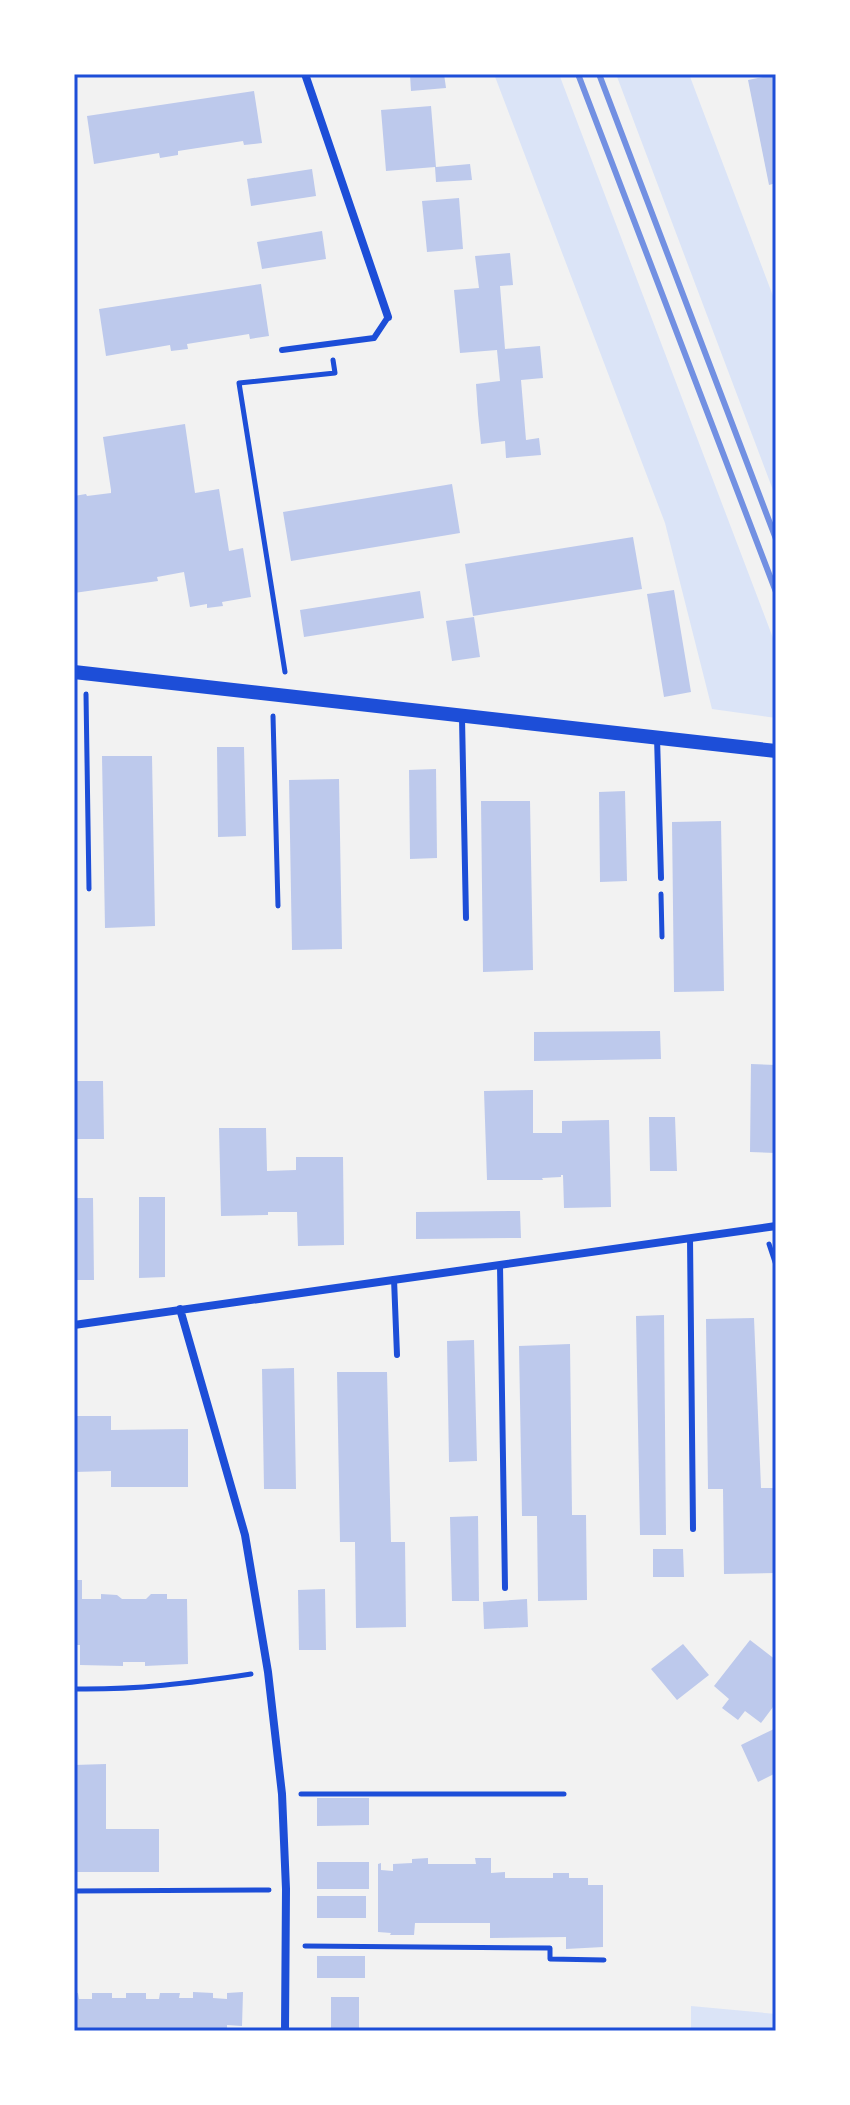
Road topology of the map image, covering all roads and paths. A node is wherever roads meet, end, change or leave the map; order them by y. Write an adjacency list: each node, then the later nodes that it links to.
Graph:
1 (305, 74): 2 (street)
2 (388, 317): 3 (lane)
3 (331, 344): 4 (lane); 7 (path)
4 (282, 350)
5 (80, 672): 6 (street); 12 (path)
6 (273, 694): 7 (street); 13 (path)
7 (289, 696): 8 (street)
8 (462, 716): 9 (street); 14 (lane)
9 (657, 737): 10 (street); 11 (lane)
10 (776, 751)
11 (661, 878): 15 (path)
12 (89, 889)
13 (278, 906)
14 (466, 918)
15 (662, 937)
16 (776, 1226): 17 (street)
17 (690, 1238): 18 (street); 23 (lane)
18 (500, 1265): 19 (street); 24 (lane)
19 (394, 1279): 20 (street); 22 (lane)
20 (180, 1309): 21 (street); 25 (street)
21 (74, 1325)
22 (397, 1355)
23 (693, 1529)
24 (505, 1588)
25 (268, 1672): 26 (path); 27 (street)
26 (74, 1689)
27 (282, 1794): 28 (path); 29 (street)
28 (564, 1794)
29 (286, 1889): 30 (path); 31 (street)
30 (74, 1891)
31 (285, 1946): 32 (path); 33 (street)
32 (604, 1960)
33 (285, 2031)

